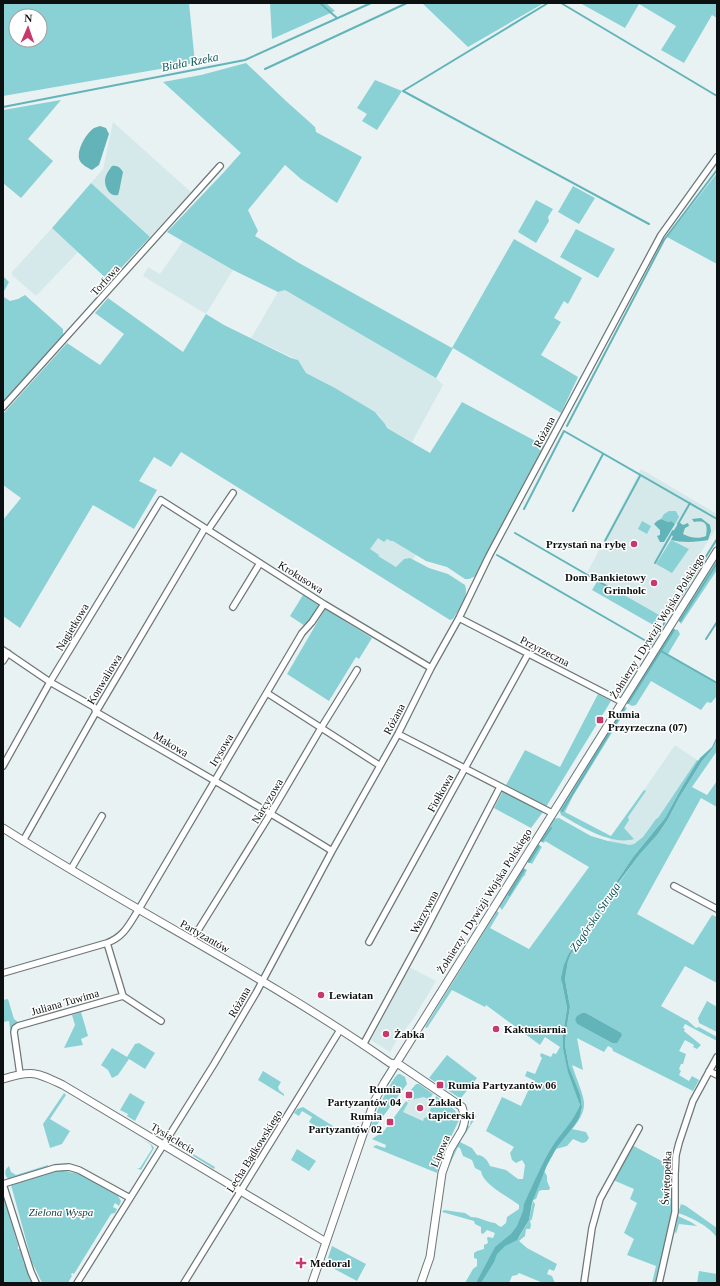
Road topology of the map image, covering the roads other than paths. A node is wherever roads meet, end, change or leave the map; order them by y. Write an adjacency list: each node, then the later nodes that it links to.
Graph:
1 (717, 157): 11 (street, Różana)
2 (220, 166): 3 (street, Torfowa)
3 (3, 407)
4 (233, 493): 6 (street, Konwaliowa)
5 (161, 500): 6 (street, Krokusowa); 17 (street, Nagietkowa)
6 (207, 529): 8 (street, Krokusowa); 20 (street, Konwaliowa)
7 (717, 551): 19 (street, Żołnierzy I Dywizji Wojska Polskiego)
8 (260, 563): 9 (street, Krokusowa); 10 (street)
9 (324, 604): 15 (street, Krokusowa); 18 (street, Irysowa)
10 (233, 607)
11 (459, 618): 13 (street, Przyrzeczna); 15 (street, Różana)
12 (5, 652): 14 (street); 17 (street, Makowa)
13 (528, 654): 19 (street, Przyrzeczna); 25 (street, Fiołkowa)
14 (3, 661)
15 (431, 668): 22 (street, Różana)
16 (357, 670): 21 (street, Narcyzowa)
17 (50, 682): 20 (street, Makowa); 23 (street, Nagietkowa)
18 (267, 693): 21 (street); 26 (street, Irysowa)
19 (622, 702): 29 (street, Żołnierzy I Dywizji Wojska Polskiego)
20 (96, 712): 26 (street, Makowa); 32 (street, Konwaliowa)
21 (321, 728): 24 (street); 28 (street, Narcyzowa)
22 (398, 734): 24 (street, Różana); 25 (street)
23 (3, 764)
24 (379, 765): 33 (street, Różana)
25 (465, 768): 27 (street); 39 (street, Fiołkowa)
26 (214, 782): 28 (street, Makowa); 36 (street, Irysowa)
27 (500, 787): 29 (street); 46 (street, Warzywna)
28 (272, 813): 33 (street, Makowa); 38 (street, Narcyzowa)
29 (552, 813): 48 (street, Żołnierzy I Dywizji Wojska Polskiego)
30 (102, 816): 34 (street)
31 (3, 828): 32 (street, Partyzantów)
32 (23, 841): 34 (street, Partyzantów)
33 (332, 851): 42 (street, Różana)
34 (71, 869): 36 (street, Partyzantów)
35 (674, 886): 37 (street)
36 (139, 909): 38 (street, Partyzantów); 40 (street, Irysowa)
37 (717, 909)
38 (192, 940): 42 (street, Partyzantów)
39 (369, 942)
40 (107, 943): 41 (street, Irysowa); 43 (street)
41 (3, 973)
42 (262, 981): 45 (street, Partyzantów); 54 (street, Różana)
43 (123, 996): 44 (street); 50 (street, Juliana Tuwima)
44 (161, 1021)
45 (340, 1030): 46 (street, Partyzantów); 56 (street, Lecha Bądkowskiego)
46 (363, 1045): 48 (street, Partyzantów)
47 (717, 1057): 49 (street, Świętopełka)
48 (395, 1064): 58 (street, Żołnierzy I Dywizji Wojska Polskiego); 63 (street, Lipowa)
49 (709, 1071): 51 (street); 65 (street, Świętopełka)
50 (20, 1074): 52 (street, Tysiąclecia); 54 (street, Tysiąclecia)
51 (717, 1075)
52 (3, 1079)
53 (639, 1128): 64 (street)
54 (163, 1145): 56 (street, Tysiąclecia); 57 (street, Różana)
55 (3, 1184): 57 (street); 59 (street)
56 (241, 1192): 58 (street, Tysiąclecia); 61 (street, Lecha Bądkowskiego)
57 (130, 1198): 60 (street, Różana)
58 (326, 1242): 62 (street, Żołnierzy I Dywizji Wojska Polskiego)
59 (36, 1283)
60 (77, 1283)
61 (184, 1283)
62 (312, 1283)
63 (421, 1283)
64 (584, 1283)
65 (659, 1283)

